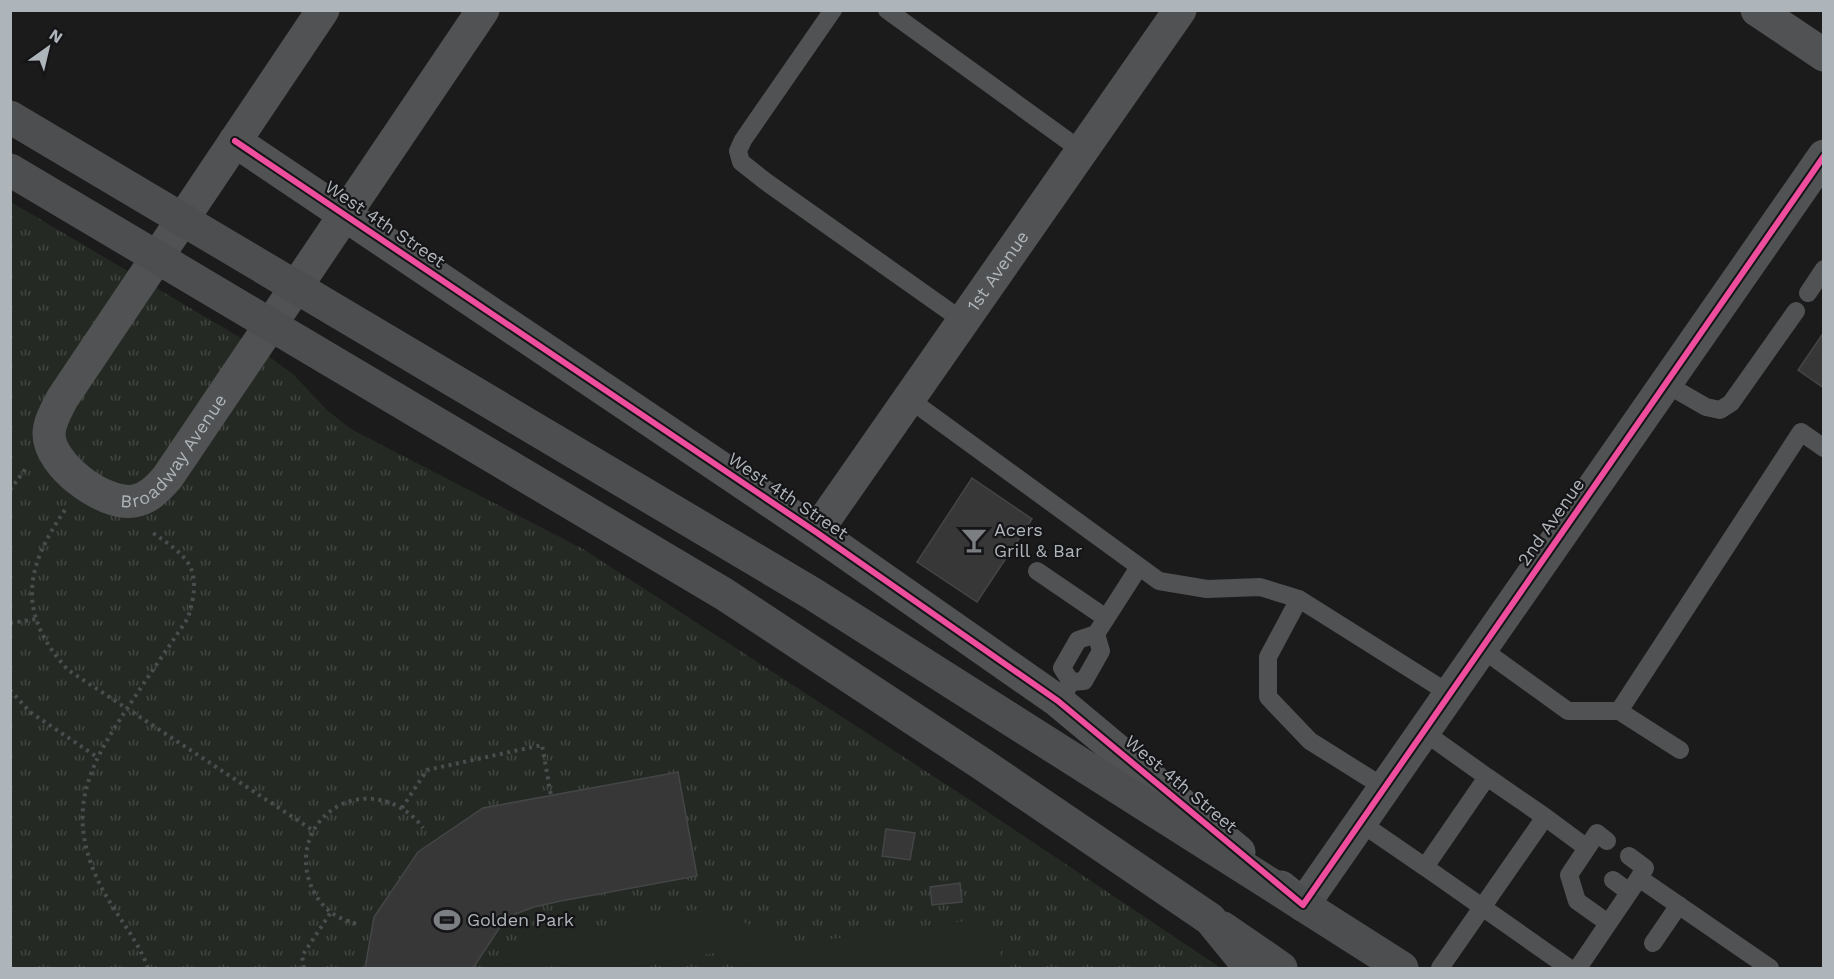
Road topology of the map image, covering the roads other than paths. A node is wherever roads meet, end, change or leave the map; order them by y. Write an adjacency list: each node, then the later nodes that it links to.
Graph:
1 (323, 10): 9 (street, Broadway Avenue)
2 (483, 10): 13 (street, Broadway Avenue)
3 (833, 10): 17 (lane)
4 (888, 10): 10 (lane)
5 (1180, 10): 10 (street, 1st Avenue)
6 (1757, 10): 7 (street)
7 (1824, 55)
8 (10, 117): 43 (highway)
9 (235, 141): 13 (street, West 4th Street); 13 (street, Broadway Avenue)
10 (1082, 151): 17 (street, 1st Avenue)
11 (10, 170): 46 (highway)
12 (1818, 176): 18 (street, 2nd Avenue)
13 (345, 215): 21 (street, West 4th Street)
14 (1824, 269): 15 (lane)
15 (1808, 293)
16 (1796, 311): 18 (lane)
17 (963, 321): 19 (street, 1st Avenue)
18 (1666, 384): 27 (street, 2nd Avenue)
19 (909, 399): 21 (street, 1st Avenue); 22 (lane)
20 (1824, 448): 30 (lane)
21 (816, 532): 28 (street, West 4th Street)
22 (1139, 567): 24 (lane); 25 (lane)
23 (1037, 571): 25 (lane)
24 (1299, 599): 29 (lane); 34 (lane)
25 (1107, 618): 26 (lane)
26 (1096, 634): 28 (lane); 28 (lane)
27 (1482, 649): 29 (street, 2nd Avenue); 30 (lane)
28 (1064, 692): 43 (street, West 4th Street)
29 (1450, 694): 31 (street, 2nd Avenue)
30 (1619, 711): 32 (lane)
31 (1424, 732): 33 (lane); 34 (street, 2nd Avenue)
32 (1680, 750)
33 (1487, 777): 35 (lane); 40 (lane)
34 (1385, 788): 36 (street, 2nd Avenue)
35 (1545, 818): 39 (lane); 45 (lane)
36 (1361, 823): 40 (lane); 43 (street, 2nd Avenue)
37 (1607, 841): 39 (lane)
38 (1629, 856): 42 (lane)
39 (1586, 857): 47 (lane)
40 (1425, 867): 45 (lane)
41 (1613, 880): 42 (lane)
42 (1634, 885): 44 (lane); 47 (lane)
43 (1303, 905): 51 (highway)
44 (1679, 905): 48 (lane); 55 (lane)
45 (1483, 908): 52 (lane); 53 (lane)
46 (1210, 918): 49 (highway); 50 (highway)
47 (1608, 923): 54 (lane)
48 (1653, 943)
49 (1250, 969)
50 (1281, 969)
51 (1402, 969)
52 (1440, 969)
53 (1569, 969)
54 (1578, 969)
55 (1770, 969)

